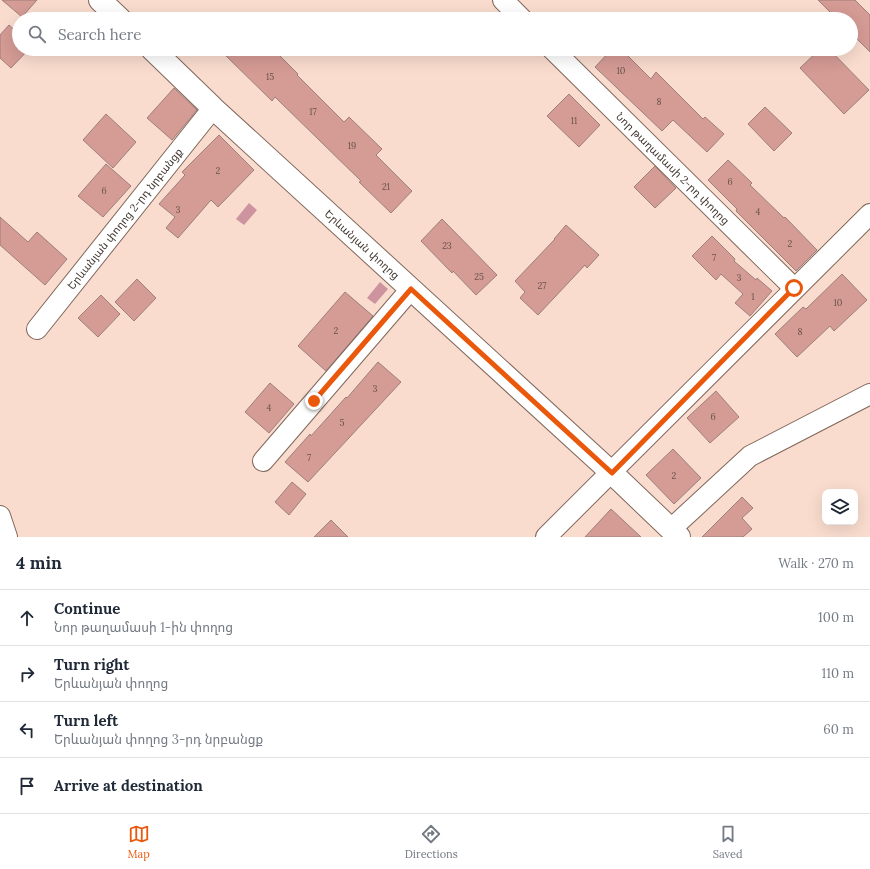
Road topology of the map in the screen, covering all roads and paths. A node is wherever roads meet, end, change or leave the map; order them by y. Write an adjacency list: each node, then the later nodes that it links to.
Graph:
1 (100, 0): 3 (main road)
2 (503, 0): 4 (street)
3 (113, 12)
4 (515, 12)
5 (159, 56): 7 (main road, Երևանյան փողոց)
6 (559, 56): 9 (street, Նոր թաղամասի 2-րդ փողոց)
7 (213, 108): 10 (main road, Երևանյան փողոց); 11 (street, Երևանյան փողոց 2-րդ նրբանցք)
8 (870, 214): 9 (street)
9 (794, 288): 14 (street)
10 (411, 289): 13 (street); 14 (main road, Երևանյան փողոց)
11 (37, 329)
12 (870, 394): 16 (street)
13 (263, 461)
14 (612, 473): 16 (main road, Երևանյան փողոց); 18 (street)
15 (0, 516): 17 (street)
16 (675, 533)
17 (7, 537)
18 (546, 537)

